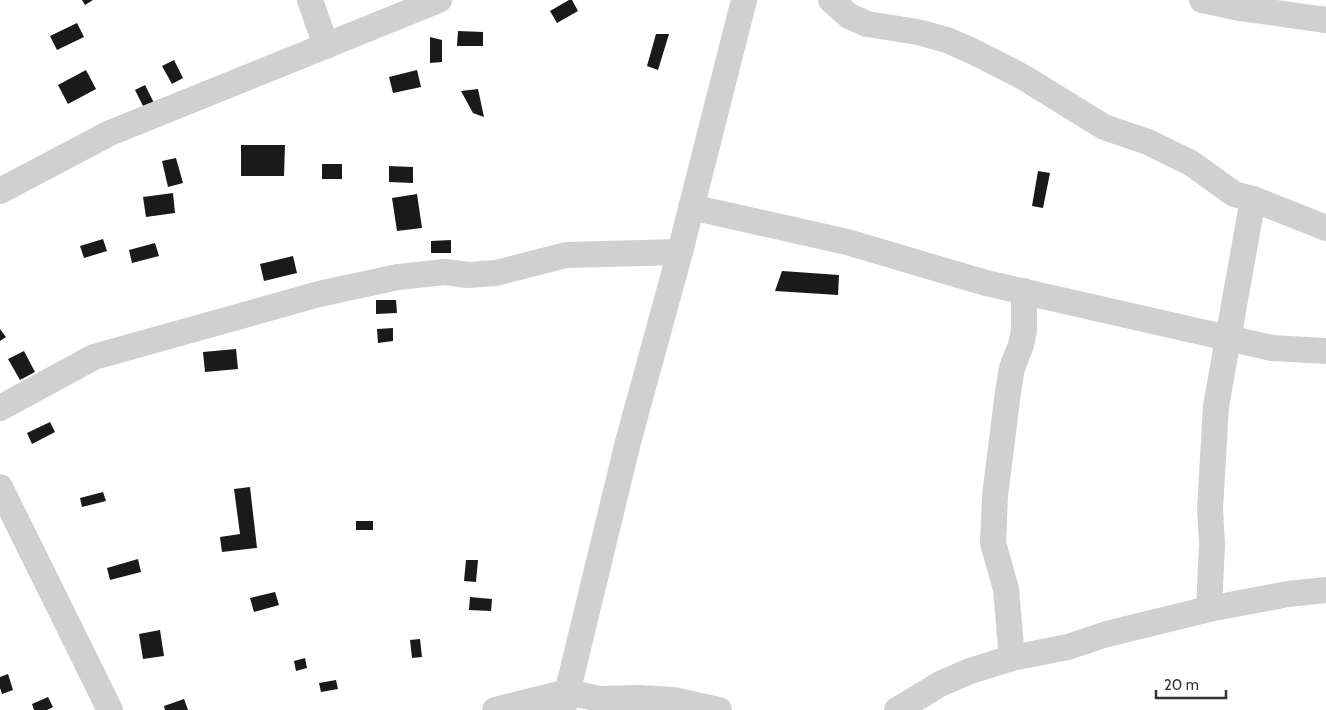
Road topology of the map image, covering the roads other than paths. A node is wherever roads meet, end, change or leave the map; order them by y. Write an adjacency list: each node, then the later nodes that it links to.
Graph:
1 (310, 0): 7 (street)
2 (439, 0): 7 (street)
3 (744, 0): 10 (street)
4 (831, 0): 9 (street)
5 (1202, 0): 6 (street)
6 (1326, 20)
7 (326, 46): 8 (street)
8 (0, 191)
9 (1253, 199): 11 (street); 14 (street)
10 (691, 207): 12 (street); 13 (street)
11 (1326, 228)
12 (680, 252): 16 (street); 21 (street)
13 (1024, 292): 14 (street); 20 (street)
14 (1229, 338): 15 (street); 19 (street)
15 (1326, 351)
16 (0, 408)
17 (0, 487): 22 (street)
18 (1326, 590): 19 (street)
19 (1209, 609): 20 (street)
20 (1012, 658): 25 (street)
21 (565, 701): 23 (street); 24 (street)
22 (110, 710)
23 (495, 710)
24 (719, 710)
25 (897, 710)

